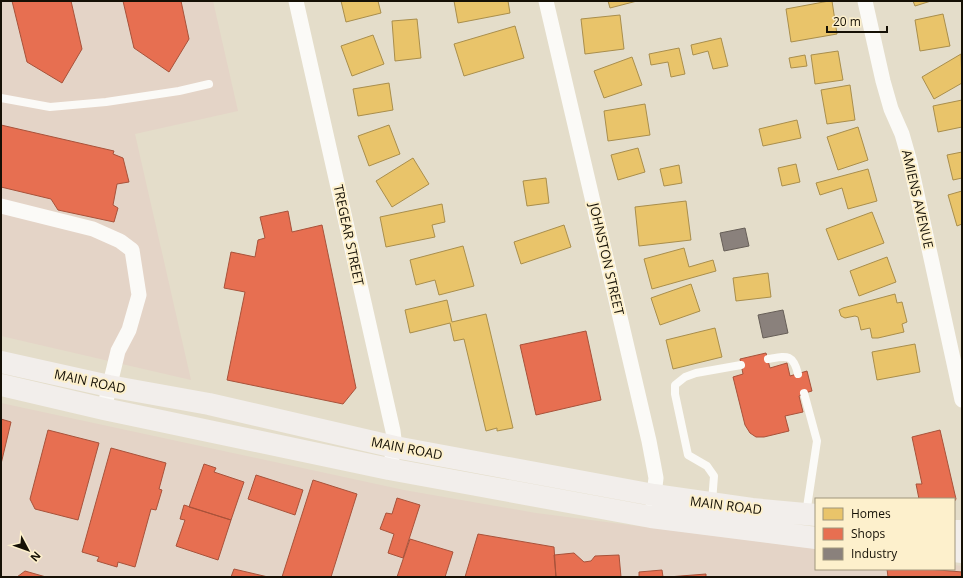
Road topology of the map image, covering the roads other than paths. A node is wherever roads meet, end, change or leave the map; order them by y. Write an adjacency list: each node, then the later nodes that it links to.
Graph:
1 (296, 1): 16 (street, TREGEAR STREET)
2 (546, 1): 18 (street, JOHNSTON STREET)
3 (865, 1): 14 (street, AMIENS AVENUE)
4 (209, 84): 5 (lane)
5 (1, 98)
6 (1, 206): 12 (street)
7 (768, 360): 10 (lane)
8 (1, 362): 12 (main road, MAIN ROAD)
9 (741, 365): 19 (lane)
10 (798, 374)
11 (1, 385): 15 (main road, MAIN ROAD)
12 (109, 386): 15 (street); 16 (main road, MAIN ROAD)
13 (804, 393): 20 (lane)
14 (962, 400)
15 (104, 409): 17 (main road, MAIN ROAD)
16 (395, 447): 17 (street, TREGEAR STREET); 18 (main road, MAIN ROAD)
17 (389, 469): 21 (main road, MAIN ROAD)
18 (654, 495): 19 (main road, MAIN ROAD); 21 (street, JOHNSTON STREET)
19 (712, 503): 20 (main road, MAIN ROAD)
20 (811, 515)
21 (651, 517): 22 (main road, MAIN ROAD)
22 (815, 538)

